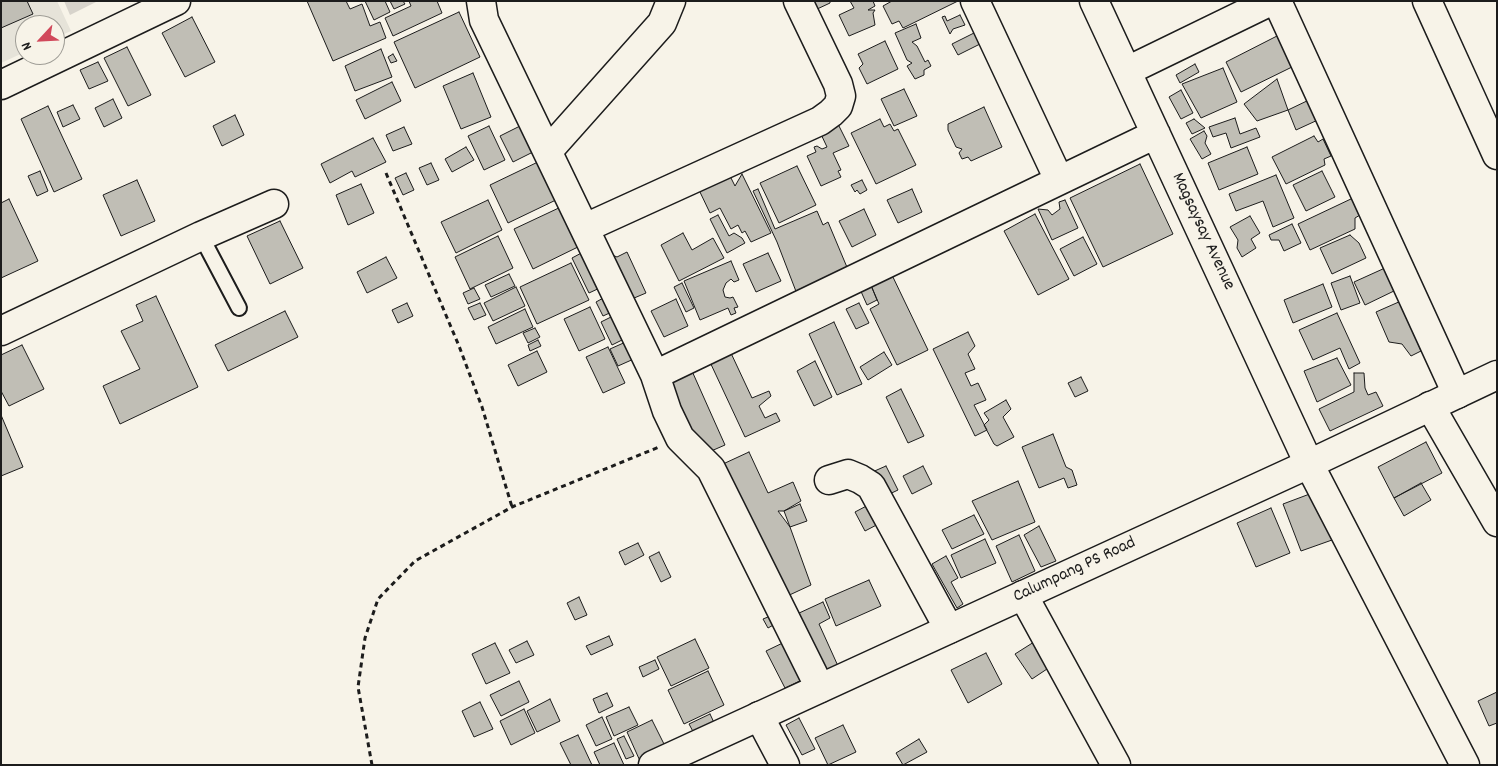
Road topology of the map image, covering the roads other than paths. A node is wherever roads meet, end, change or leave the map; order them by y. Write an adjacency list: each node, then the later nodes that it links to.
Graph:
1 (176, 1): 11 (street)
2 (481, 1): 13 (street)
3 (672, 1): 13 (street)
4 (798, 1): 17 (street)
5 (975, 1): 15 (street)
6 (1094, 1): 10 (street, Magsaysay Avenue)
7 (1271, 1): 10 (street)
8 (1278, 1): 23 (street)
9 (1427, 1): 14 (street)
10 (1127, 71): 12 (street, Magsaysay Avenue)
11 (1, 84)
12 (1156, 134): 15 (street); 25 (street, Magsaysay Avenue)
13 (548, 152): 17 (street)
14 (1497, 155)
15 (1059, 180): 21 (street)
16 (274, 204): 18 (street)
17 (585, 228): 21 (street)
18 (201, 236): 19 (lane); 20 (street)
19 (239, 308)
20 (1, 331)
21 (654, 375): 30 (street)
22 (1497, 375): 23 (street, Calumpang PS Road)
23 (1456, 394): 24 (street, Calumpang PS Road)
24 (1430, 406): 25 (street, Calumpang PS Road); 27 (street)
25 (1309, 464): 28 (street, Calumpang PS Road); 35 (street, Magsaysay Avenue)
26 (829, 480): 29 (street)
27 (1497, 522)
28 (1024, 595): 29 (street, Calumpang PS Road); 34 (street)
29 (949, 629): 30 (street, Calumpang PS Road)
30 (820, 688): 31 (street, Calumpang PS Road)
31 (759, 716): 32 (street, Calumpang PS Road); 33 (street)
32 (653, 765)
33 (785, 765)
34 (1116, 765)
35 (1465, 765)

